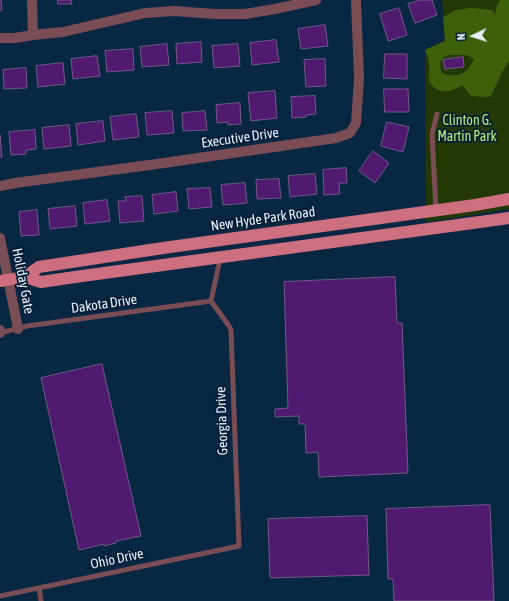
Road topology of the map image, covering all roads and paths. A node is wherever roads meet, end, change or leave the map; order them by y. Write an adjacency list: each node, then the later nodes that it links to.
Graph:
1 (32, 0): 4 (street)
2 (316, 0): 4 (street)
3 (356, 0): 7 (street, Executive Drive)
4 (33, 34): 5 (street)
5 (0, 38)
6 (437, 114): 9 (lane)
7 (0, 186)
8 (509, 199): 9 (main road, New Hyde Park Road)
9 (436, 211): 13 (main road, New Hyde Park Road)
10 (509, 218): 12 (main road, New Hyde Park Road)
11 (0, 238): 14 (street, Holiday Gate)
12 (220, 257): 13 (main road, New Hyde Park Road); 15 (lane)
13 (25, 276): 14 (main road, New Hyde Park Road)
14 (4, 280): 16 (street, Holiday Gate)
15 (211, 301): 16 (lane, Dakota Drive); 18 (lane, Georgia Drive)
16 (18, 328): 17 (lane, Dakota Drive)
17 (0, 332)
18 (239, 546): 19 (lane, Ohio Drive)
19 (39, 588): 20 (lane, Ohio Drive); 21 (lane)
20 (0, 596)
21 (41, 601)

